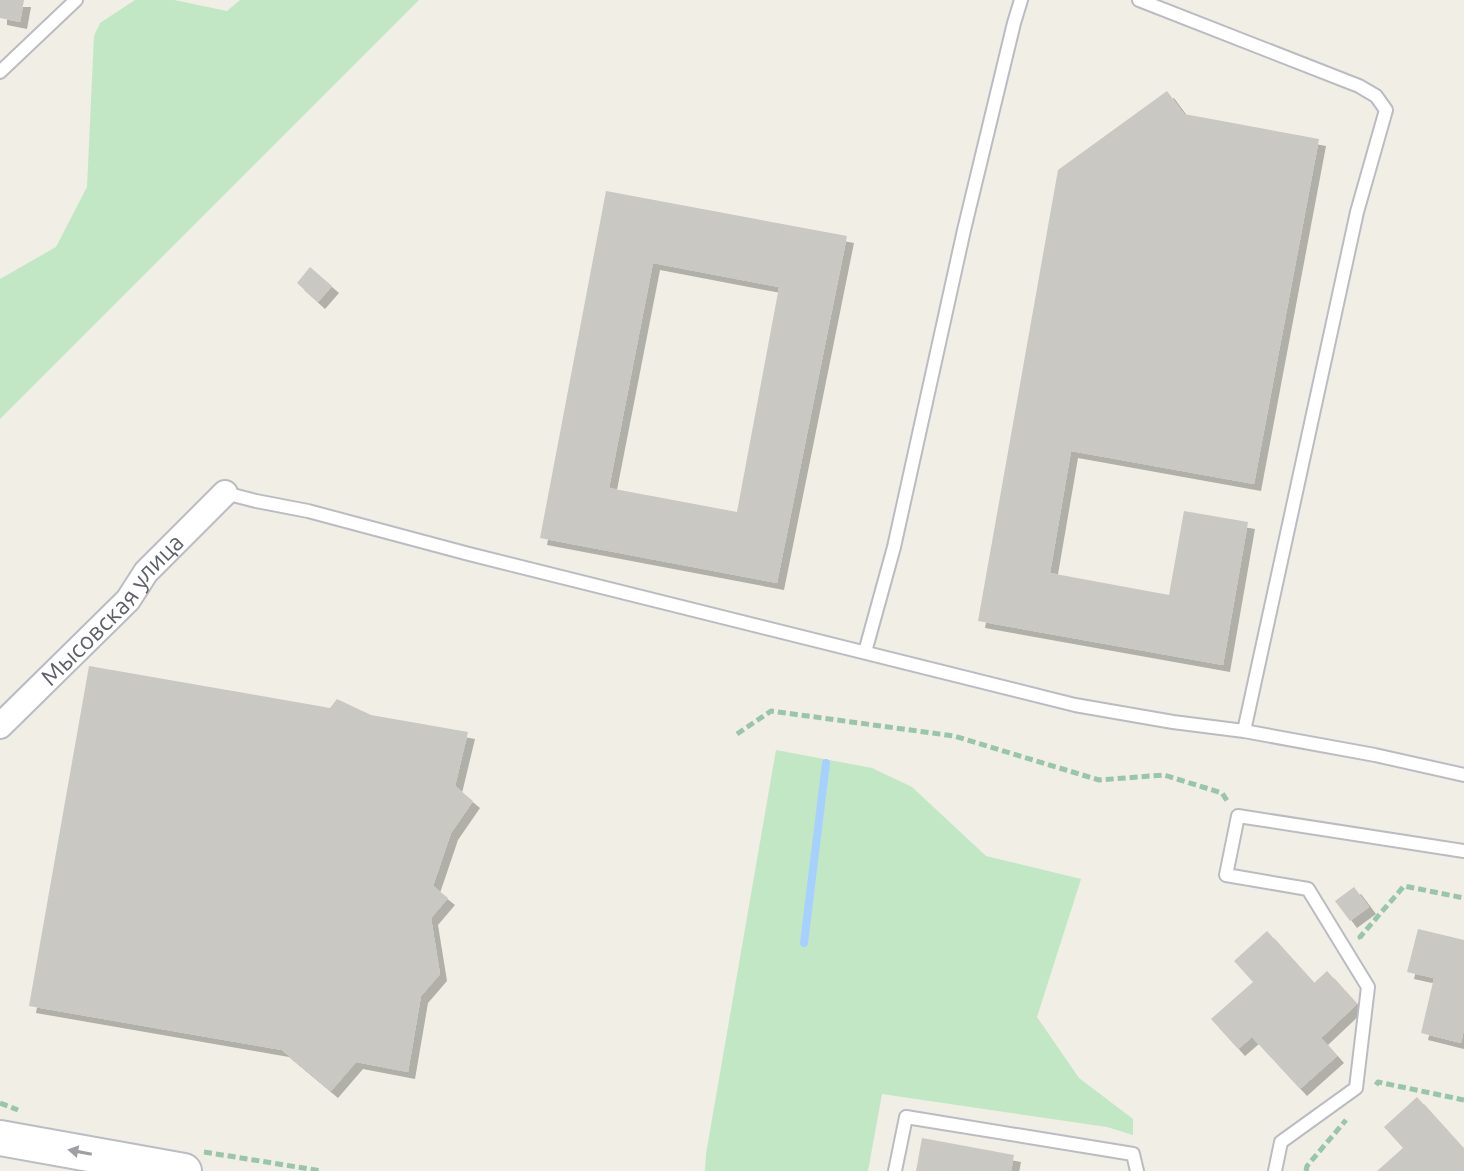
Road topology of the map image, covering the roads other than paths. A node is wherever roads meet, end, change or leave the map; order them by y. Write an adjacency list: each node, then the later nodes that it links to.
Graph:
1 (76, 0): 5 (lane)
2 (1021, 0): 8 (lane)
3 (1139, 0): 10 (lane)
4 (0, 53): 5 (lane)
5 (15, 57): 6 (lane)
6 (0, 72)
7 (225, 493): 8 (lane); 9 (street, Мысовская улица)
8 (865, 652): 10 (lane)
9 (0, 726)
10 (1244, 731): 11 (lane)
11 (1464, 775)
12 (1464, 851): 17 (lane)
13 (0, 1138): 14 (main road, one-way to 13)
14 (184, 1171)
15 (895, 1171): 16 (lane)
16 (1137, 1171)
17 (1275, 1171)

